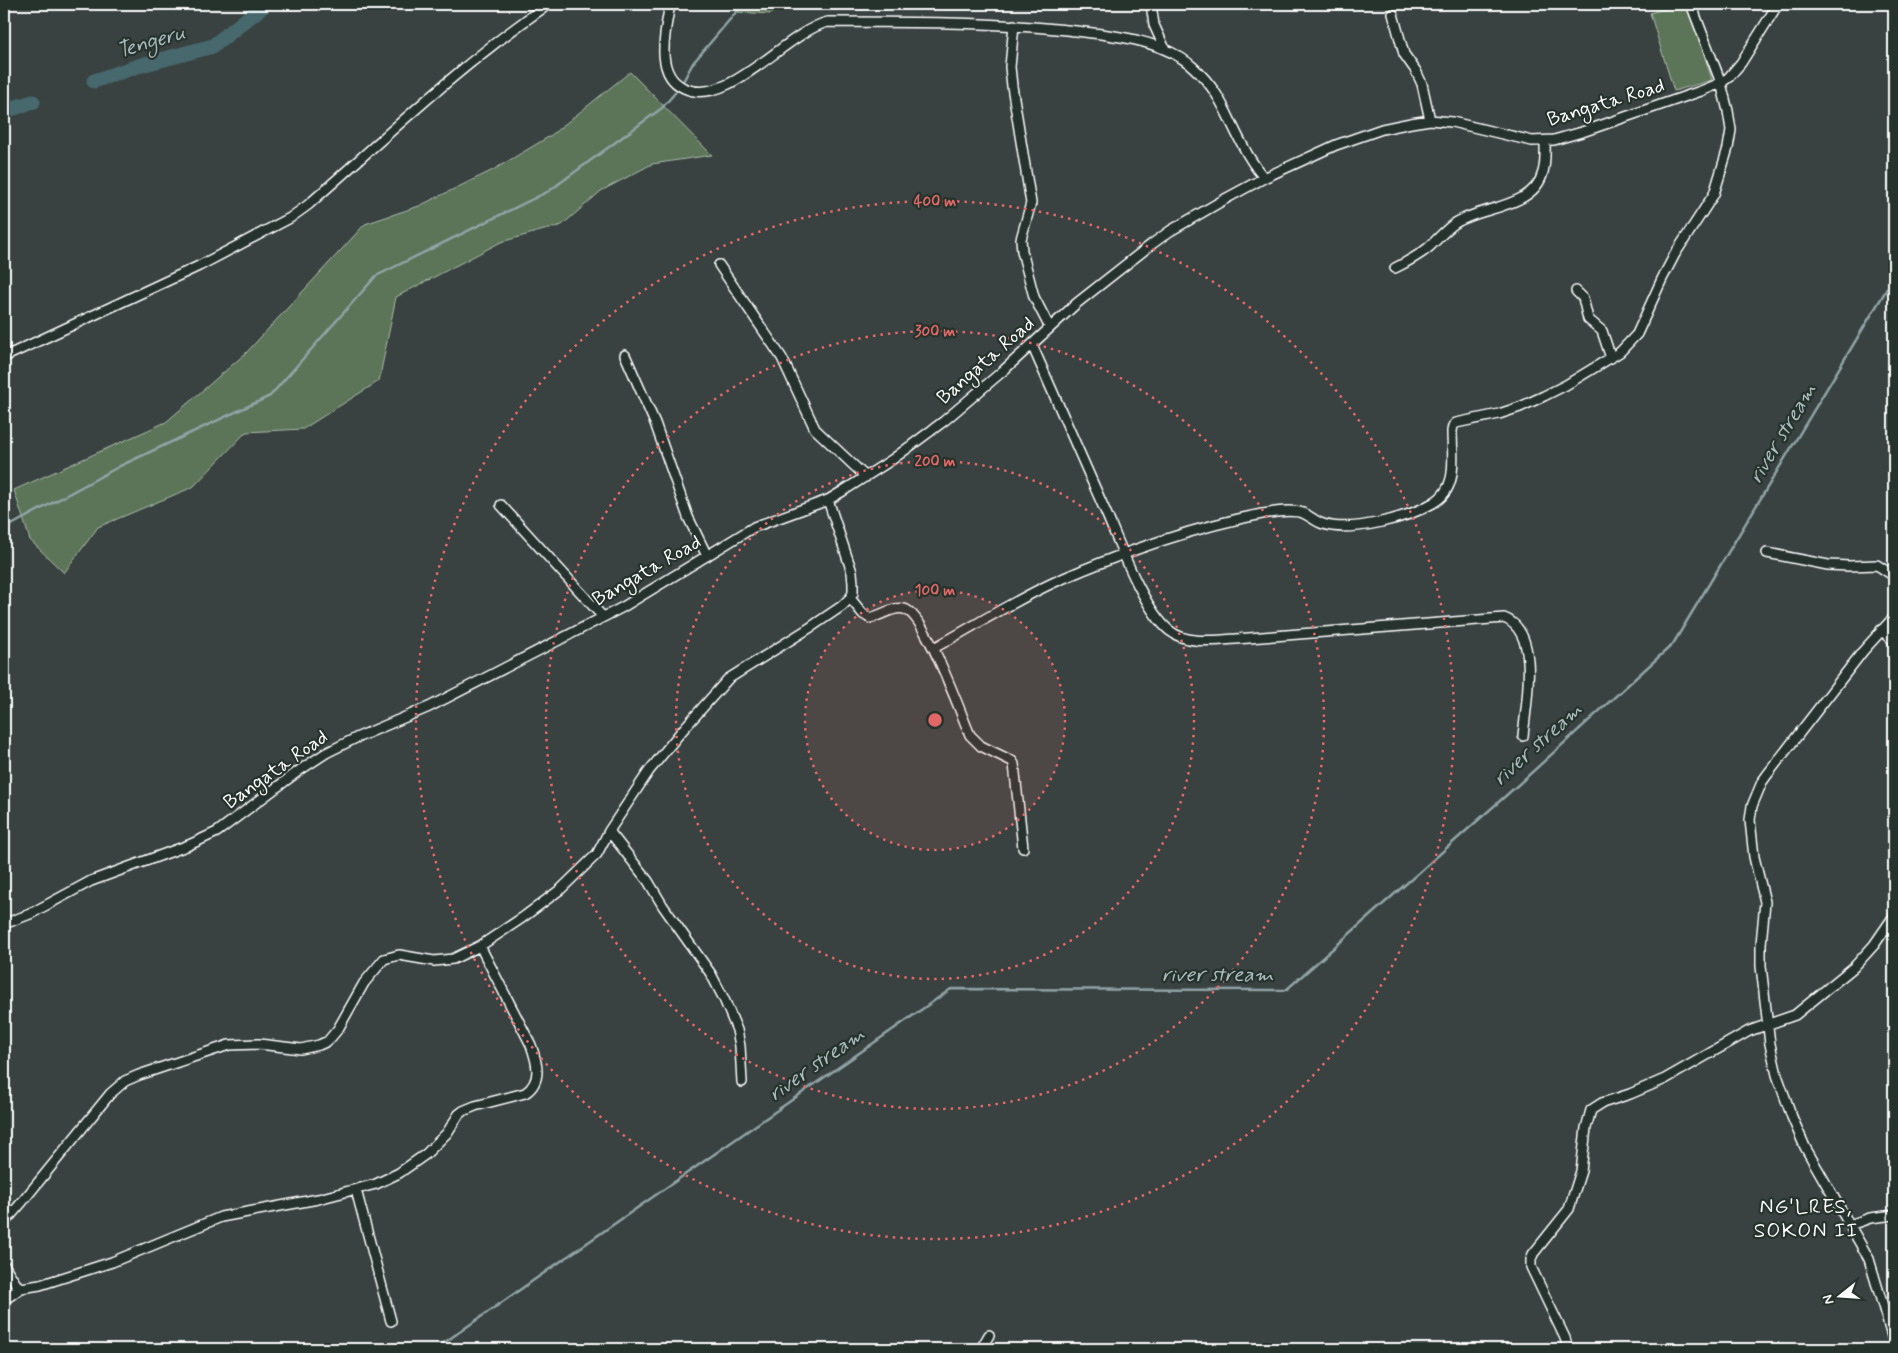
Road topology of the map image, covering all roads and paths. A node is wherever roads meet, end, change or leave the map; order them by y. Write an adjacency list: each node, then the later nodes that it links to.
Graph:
1 (548, 4): 19 (street)
2 (670, 4): 7 (street)
3 (1151, 4): 8 (street)
4 (1691, 4): 9 (street)
5 (1778, 4): 9 (street, Bangata Road)
6 (1393, 14): 10 (street)
7 (1014, 25): 8 (street); 16 (street)
8 (1165, 49): 12 (street)
9 (1721, 82): 11 (street, Bangata Road); 20 (street)
10 (1430, 120): 11 (street, Bangata Road); 12 (street, Bangata Road)
11 (1545, 141): 14 (street)
12 (1264, 178): 16 (street, Bangata Road)
13 (719, 264): 21 (street)
14 (1395, 268)
15 (1576, 291): 20 (street)
16 (1050, 328): 17 (street, Bangata Road)
17 (1032, 345): 21 (street, Bangata Road); 25 (street)
18 (624, 355): 26 (street)
19 (4, 357)
20 (1611, 358): 25 (street)
21 (866, 477): 22 (street, Bangata Road)
22 (828, 500): 26 (street, Bangata Road); 28 (street)
23 (501, 505): 29 (street)
24 (1767, 553): 27 (street)
25 (1125, 555): 33 (street); 34 (street)
26 (707, 556): 29 (street, Bangata Road)
27 (1894, 576)
28 (850, 598): 33 (street); 35 (street)
29 (603, 617): 38 (street, Bangata Road)
30 (1894, 617): 31 (street)
31 (1881, 630): 32 (street); 40 (street)
32 (1894, 641)
33 (934, 648): 36 (street)
34 (1523, 736)
35 (609, 831): 39 (street); 41 (street)
36 (1022, 848)
37 (1894, 916): 40 (street)
38 (4, 924)
39 (480, 946): 42 (street); 44 (street)
40 (1767, 1024): 45 (street); 53 (street)
41 (742, 1082)
42 (356, 1190): 47 (street); 49 (street)
43 (1894, 1215): 45 (street)
44 (4, 1223)
45 (1850, 1225): 51 (street)
46 (4, 1265): 47 (street)
47 (20, 1288): 48 (street)
48 (4, 1300)
49 (391, 1321)
50 (989, 1335): 52 (street)
51 (1894, 1343)
52 (981, 1349)
53 (1568, 1349)

